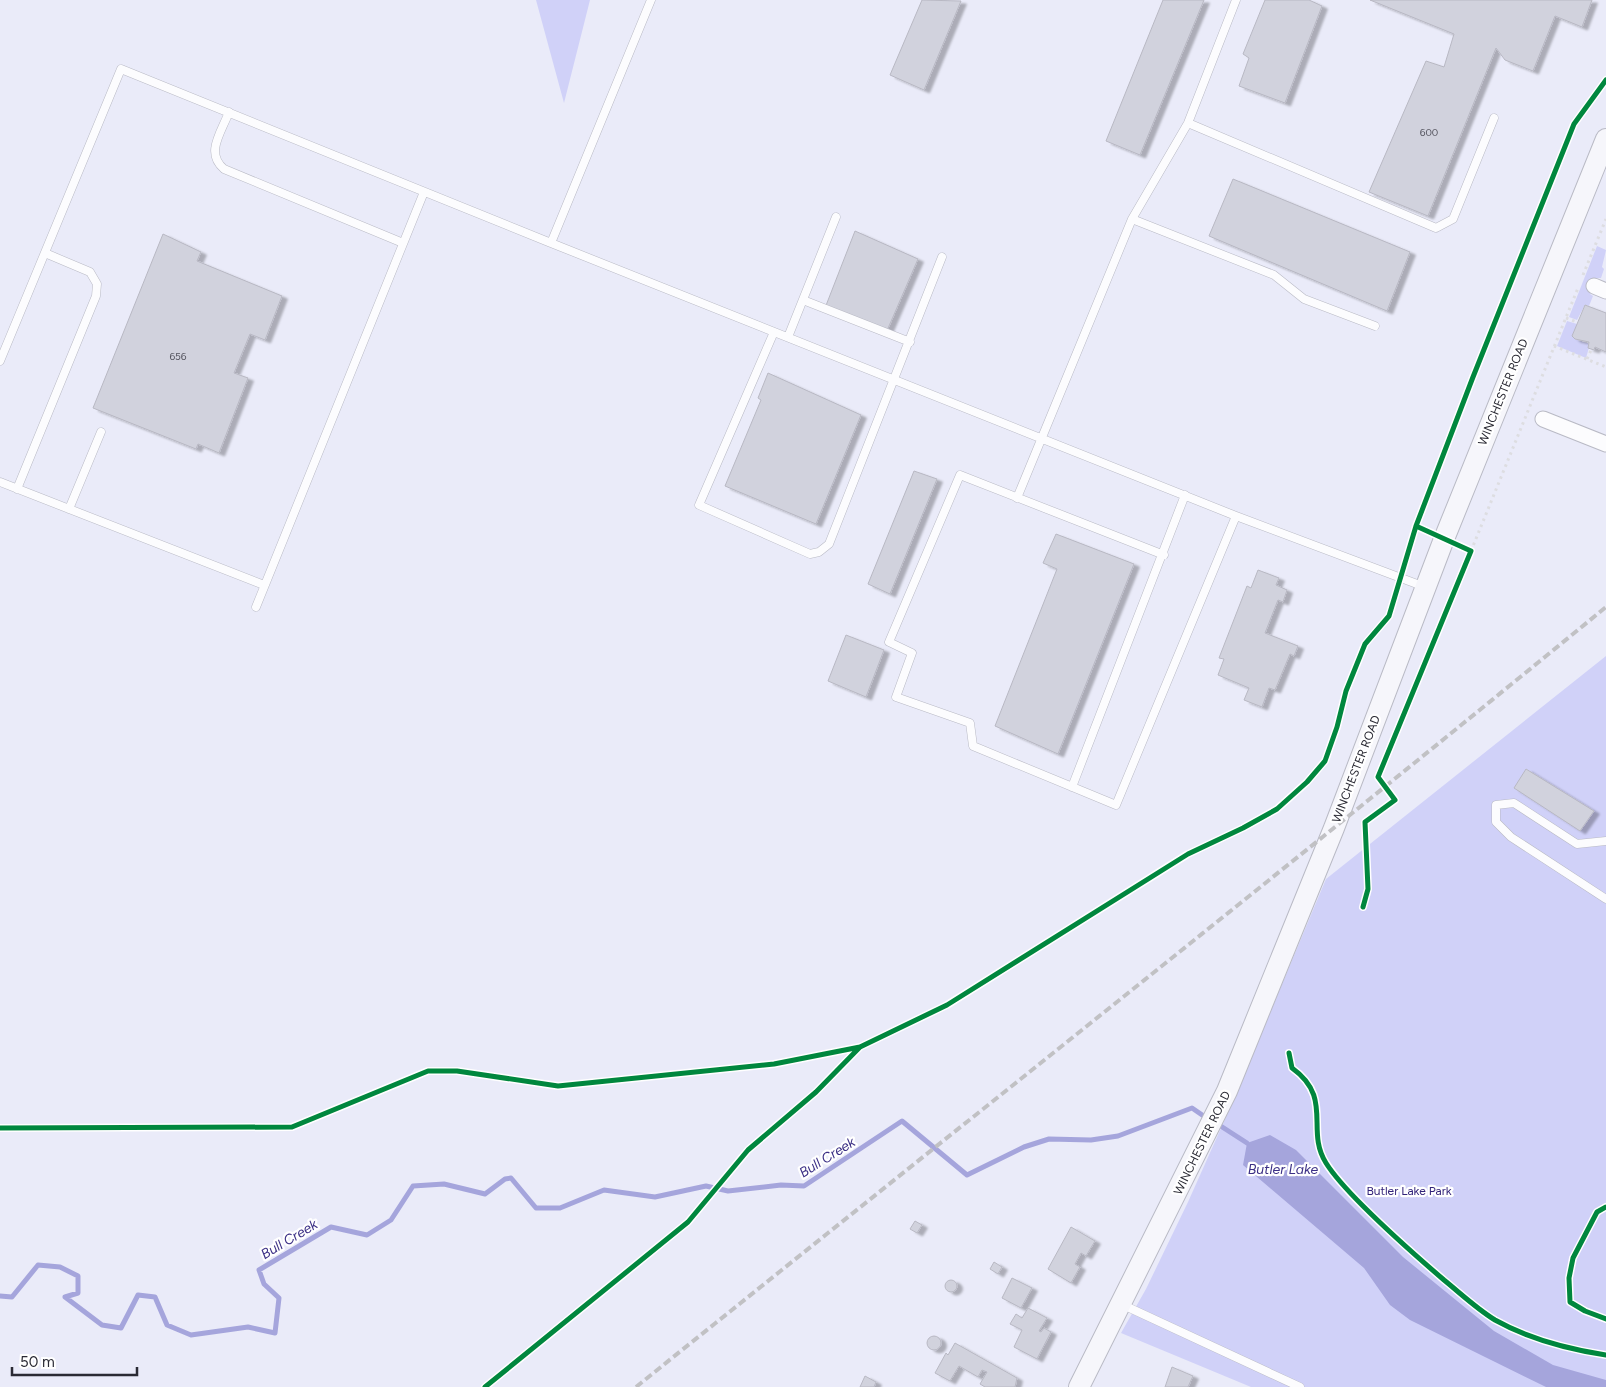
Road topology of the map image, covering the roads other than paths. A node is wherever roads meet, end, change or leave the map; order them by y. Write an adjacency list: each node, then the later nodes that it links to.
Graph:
1 (651, 0): 11 (lane)
2 (1236, 0): 5 (lane)
3 (229, 112): 7 (lane); 10 (lane); 12 (lane)
4 (1494, 118): 5 (lane)
5 (1188, 124): 9 (lane)
6 (1606, 139): 33 (main road, WINCHESTER ROAD)
7 (424, 192): 10 (lane); 11 (lane)
8 (836, 217): 14 (lane)
9 (1132, 219): 15 (lane); 23 (lane)
10 (403, 243): 32 (lane)
11 (551, 243): 16 (lane)
12 (45, 253): 19 (lane); 26 (lane)
13 (942, 257): 18 (lane)
14 (803, 300): 17 (lane); 18 (lane)
15 (1375, 326)
16 (774, 332): 17 (lane); 20 (lane)
17 (788, 337): 20 (lane)
18 (910, 342): 20 (lane)
19 (0, 360)
20 (895, 380): 23 (lane)
21 (1542, 418): 24 (street)
22 (101, 432): 29 (lane)
23 (1043, 438): 27 (lane); 28 (lane)
24 (1606, 444)
25 (0, 482): 26 (lane)
26 (17, 489): 29 (lane)
27 (1185, 496): 30 (lane); 31 (lane)
28 (1017, 498): 31 (lane); 35 (lane)
29 (69, 509): 32 (lane)
30 (1236, 516): 33 (lane); 35 (lane)
31 (1164, 555): 35 (lane)
32 (264, 585): 34 (lane)
33 (1426, 587): 38 (main road, WINCHESTER ROAD)
34 (256, 607)
35 (1072, 786)
36 (1606, 841): 37 (lane)
37 (1606, 899)
38 (1121, 1304): 39 (main road, WINCHESTER ROAD); 40 (lane)
39 (1079, 1387)
40 (1300, 1387)

